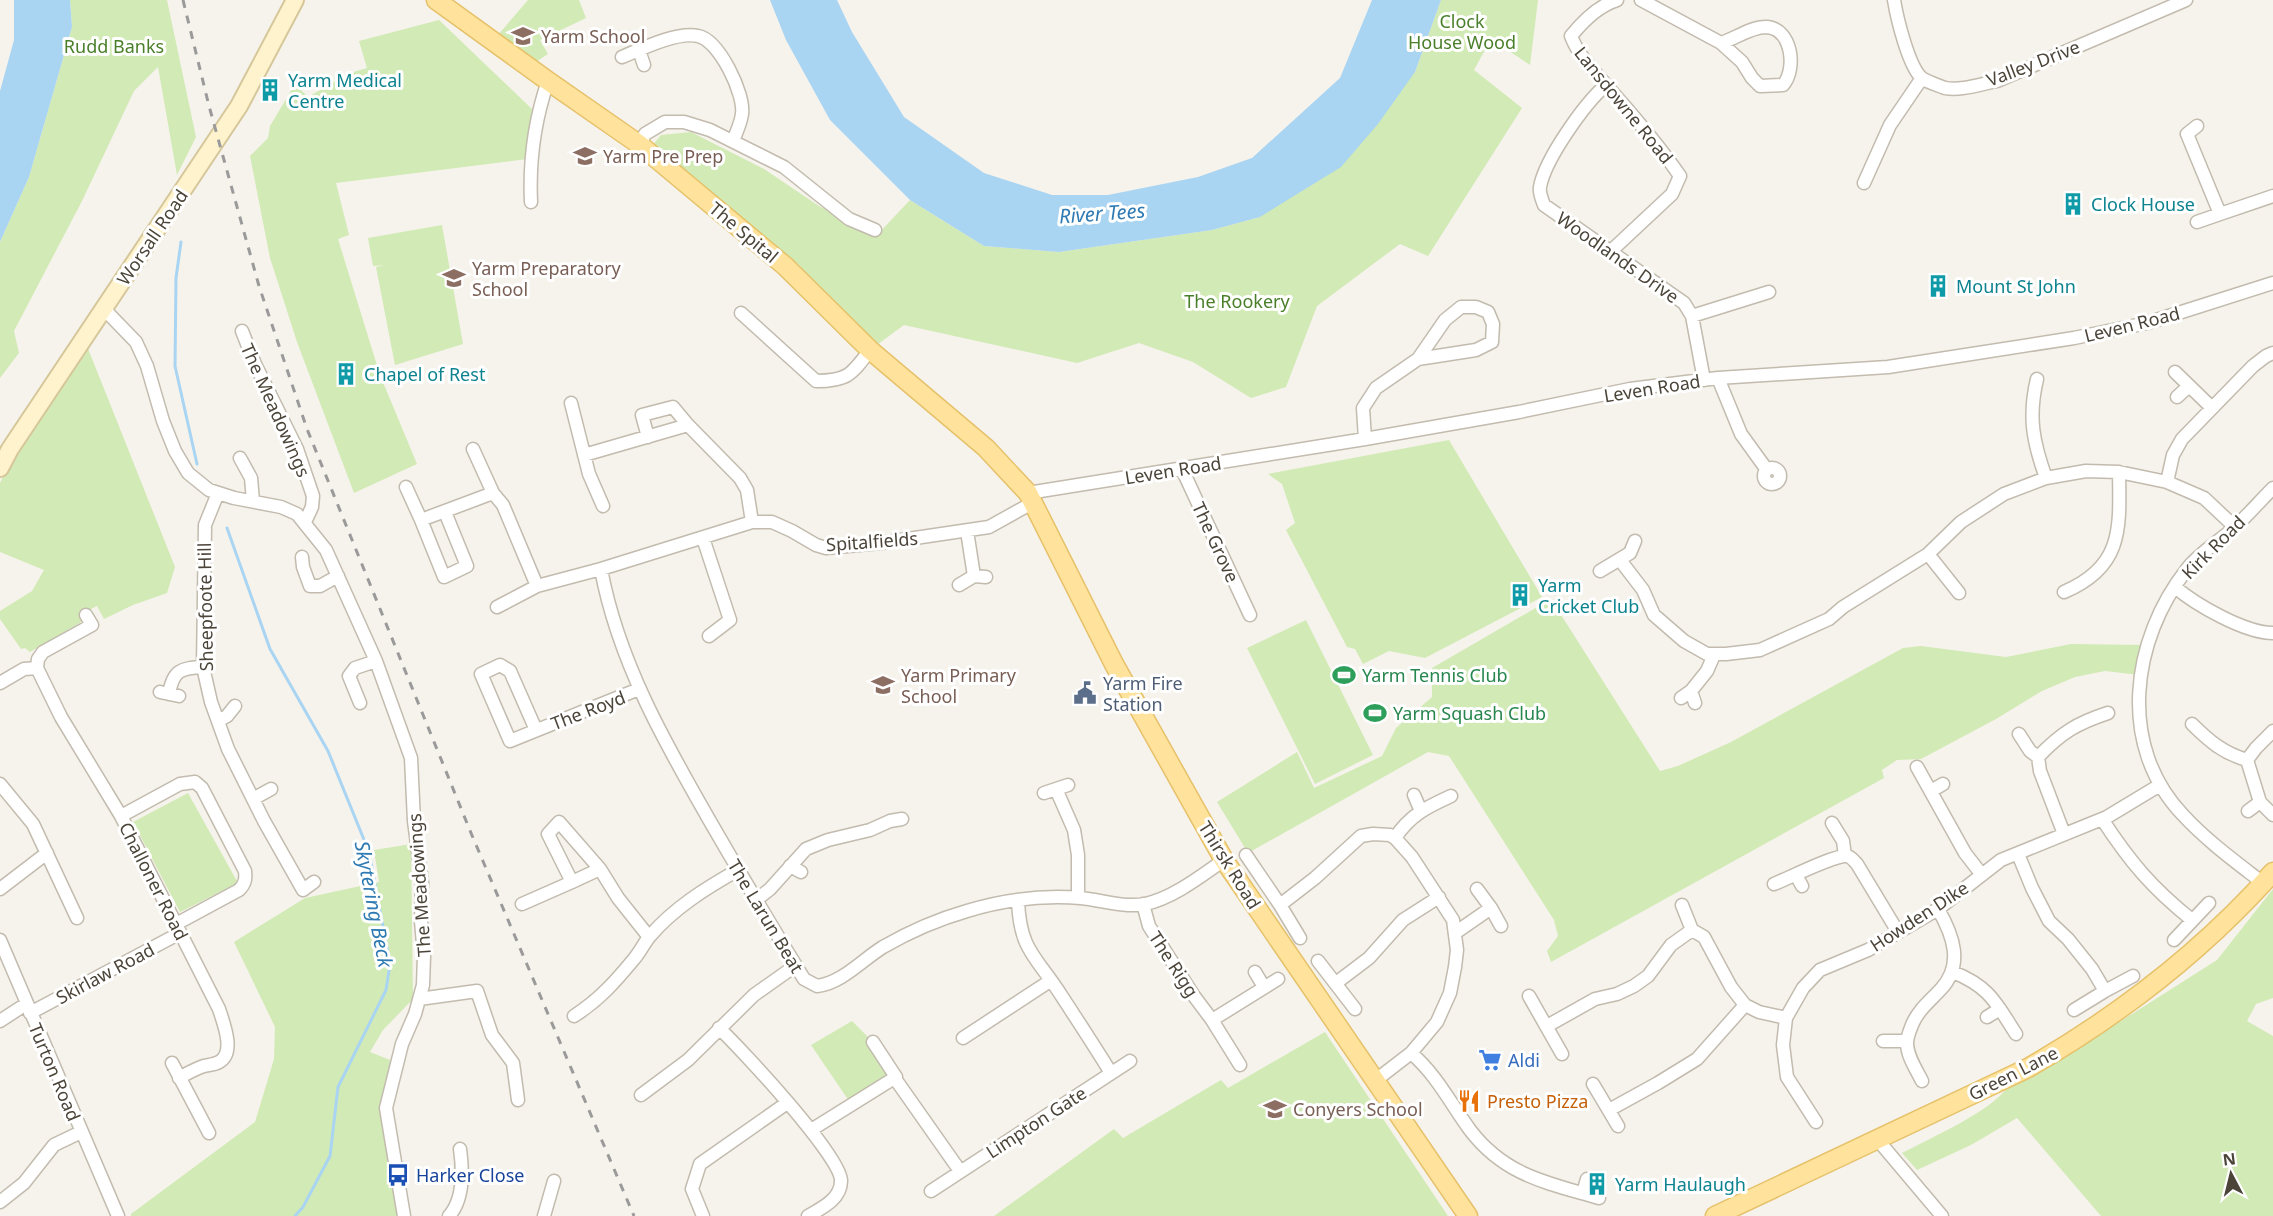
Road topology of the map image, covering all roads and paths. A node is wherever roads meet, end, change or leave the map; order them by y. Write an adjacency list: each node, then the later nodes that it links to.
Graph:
1 (295, 0): 26 (main road, Worsall Road)
2 (436, 0): 12 (main road, The Spital)
3 (1617, 0): 13 (street, Lansdowne Road)
4 (1641, 0): 7 (street)
5 (1894, 0): 11 (street)
6 (2186, 0): 11 (street, Valley Drive)
7 (1721, 43): 7 (street)
8 (639, 50): 9 (street); 10 (street); 15 (street)
9 (622, 57)
10 (644, 65)
11 (1922, 78): 17 (street)
12 (548, 81): 16 (main road, The Spital); 19 (street)
13 (1606, 85): 23 (street, Lansdowne Road); 23 (street, Woodlands Drive)
14 (2198, 126): 21 (street)
15 (733, 141): 16 (street); 20 (street)
16 (640, 145): 30 (main road, The Spital)
17 (1870, 180)
18 (2273, 196): 21 (street)
19 (531, 202)
20 (872, 213)
21 (2220, 214): 22 (street)
22 (2197, 222)
23 (1611, 252): 28 (street, Woodlands Drive)
24 (2273, 283): 34 (street, Leven Road)
25 (1769, 293): 28 (street)
26 (104, 309): 47 (main road, Worsall Road); 55 (street, The Meadowings)
27 (747, 313): 30 (street)
28 (1692, 316): 35 (street, Woodlands Drive)
29 (242, 331): 62 (street, The Meadowings)
30 (870, 350): 57 (main road, The Spital)
31 (2273, 353): 40 (street)
32 (1418, 359): 32 (street); 43 (street)
33 (2175, 372): 36 (street)
34 (1718, 378): 35 (street, Leven Road); 49 (street)
35 (1704, 380): 43 (street, Leven Road)
36 (2189, 386): 38 (street); 40 (street)
37 (2040, 387): 51 (street)
38 (2177, 397)
39 (571, 403): 45 (street)
40 (2211, 407): 52 (street)
41 (688, 425): 42 (street); 42 (street); 63 (street)
42 (648, 437): 45 (street)
43 (1365, 438): 48 (street, Leven Road)
44 (473, 449): 56 (street)
45 (584, 455): 59 (street)
46 (240, 458): 58 (street)
47 (0, 468)
48 (1182, 469): 57 (street, Leven Road); 83 (street, The Grove)
49 (1767, 470)
50 (2119, 472): 51 (street); 52 (street); 76 (street)
51 (2046, 478): 68 (street)
52 (2167, 482): 64 (street)
53 (406, 487): 61 (street)
54 (2273, 488): 64 (street, Kirk Road)
55 (218, 493): 58 (street, The Meadowings); 88 (street, Sheepfoote Hill)
56 (493, 493): 60 (street); 77 (street)
57 (1031, 497): 65 (street, Spitalfields); 128 (main road, Thirsk Road)
58 (253, 501): 62 (street, The Meadowings)
59 (603, 506)
60 (445, 512): 61 (street); 61 (street)
61 (421, 520)
62 (305, 522): 73 (street, The Meadowings)
63 (752, 522): 65 (street, Spitalfields); 66 (street, Spitalfields)
64 (2235, 527): 78 (street, Kirk Road)
65 (967, 531): 75 (street)
66 (703, 538): 71 (street, Spitalfields); 85 (street)
67 (1635, 541): 70 (street)
68 (1928, 554): 74 (street); 86 (street)
69 (302, 557): 73 (street)
70 (1620, 560): 72 (street); 86 (street)
71 (601, 569): 77 (street, Spitalfields); 91 (street, The Larun Beat)
72 (1600, 571)
73 (338, 576): 87 (street, The Meadowings)
74 (1949, 580): 79 (street); 80 (street)
75 (959, 585)
76 (2069, 585)
77 (537, 586): 81 (street, Spitalfields)
78 (2175, 587): 84 (street); 107 (street, Kirk Road)
79 (1941, 592)
80 (1959, 593)
81 (497, 607)
82 (86, 615): 89 (street)
83 (1250, 615)
84 (2273, 633)
85 (709, 636)
86 (1714, 655): 93 (street)
87 (376, 661): 94 (street); 171 (street, The Meadowings)
88 (204, 667): 92 (street); 97 (street, Sheepfoote Hill)
89 (37, 668): 90 (street); 118 (street, Challoner Road)
90 (0, 683)
91 (639, 689): 99 (street, The Royd); 130 (street, The Larun Beat)
92 (169, 694)
93 (1689, 697)
94 (360, 703)
95 (235, 706): 97 (street)
96 (2108, 713): 102 (street)
97 (218, 721): 113 (street, Sheepfoote Hill)
98 (2192, 724): 103 (street)
99 (536, 730): 99 (street, The Royd)
100 (2273, 730): 103 (street)
101 (2019, 734): 102 (street)
102 (2038, 757): 122 (street)
103 (2247, 760): 114 (street)
104 (1917, 767): 110 (street)
105 (0, 784): 124 (street)
106 (1942, 784): 110 (street)
107 (2160, 785): 119 (street, Howden Dike); 132 (street, Kirk Road)
108 (271, 789): 113 (street)
109 (1056, 789): 139 (street)
110 (1931, 790): 131 (street)
111 (1414, 795): 115 (street)
112 (1451, 796): 115 (street)
113 (253, 800): 133 (street, Sheepfoote Hill)
114 (2260, 802): 116 (street); 117 (street)
115 (1420, 809): 123 (street)
116 (2248, 811)
117 (2273, 815)
118 (121, 816): 152 (street, Challoner Road); 152 (street, Skirlaw Road)
119 (2102, 819): 122 (street, Howden Dike); 150 (street)
120 (1832, 823): 127 (street)
121 (895, 824): 140 (street)
122 (2064, 834): 125 (street, Howden Dike)
123 (1395, 838): 138 (street); 145 (street)
124 (47, 853): 136 (street); 149 (street)
125 (2018, 854): 131 (street, Howden Dike); 169 (street)
126 (1246, 855): 145 (street)
127 (1845, 856): 135 (street); 154 (street)
128 (1224, 860): 144 (street, The Larun Beat); 197 (main road, Thirsk Road)
129 (600, 869): 134 (street); 134 (street); 156 (street)
130 (738, 870): 140 (street, The Larun Beat); 156 (street)
131 (1982, 874): 148 (street, Howden Dike)
132 (2268, 878): 209 (main road, Green Lane)
133 (314, 882)
134 (572, 882): 143 (street)
135 (1774, 884)
136 (0, 889)
137 (1477, 889): 147 (street)
138 (1439, 897): 155 (street); 167 (street)
139 (1078, 898): 141 (street, The Larun Beat); 144 (street, The Larun Beat)
140 (755, 901): 161 (street, The Larun Beat)
141 (1018, 901): 161 (street, The Larun Beat); 166 (street)
142 (2209, 903): 150 (street)
143 (522, 904)
144 (1143, 904): 180 (street, The Rigg)
145 (1280, 905): 157 (street)
146 (1682, 905): 153 (street)
147 (1491, 908): 151 (street); 155 (street)
148 (1938, 909): 154 (street, Howden Dike); 163 (street)
149 (77, 918)
150 (2192, 920): 159 (street)
151 (1501, 926)
152 (178, 929): 173 (street, Skirlaw Road); 196 (street, Challoner Road)
153 (1692, 930): 172 (street); 182 (street)
154 (1898, 932): 179 (street, Howden Dike)
155 (1455, 933): 189 (street)
156 (649, 937): 177 (street)
157 (1300, 938)
158 (0, 940): 173 (street, Turton Road)
159 (2174, 940)
160 (1318, 961): 167 (street)
161 (795, 966): 183 (street)
162 (1255, 972): 168 (street)
163 (1953, 972): 175 (street); 187 (street)
164 (2133, 976): 169 (street)
165 (1278, 979): 168 (street)
166 (1050, 981): 185 (street); 194 (street)
167 (1336, 983): 174 (street)
168 (1264, 987): 180 (street)
169 (2105, 991): 176 (street)
170 (1529, 996): 182 (street)
171 (419, 999): 201 (street); 219 (street, The Meadowings)
172 (1745, 1005): 179 (street); 203 (street)
173 (28, 1008): 181 (street, Skirlaw Road); 208 (street, Turton Road)
174 (1355, 1009)
175 (2000, 1009): 178 (street); 184 (street)
176 (2074, 1010)
177 (574, 1016)
178 (1987, 1017)
179 (1786, 1018): 204 (street, Howden Dike)
180 (1212, 1020): 193 (street, The Rigg)
181 (0, 1021)
182 (1547, 1026): 190 (street)
183 (719, 1028): 200 (street); 202 (street)
184 (2016, 1034)
185 (963, 1038)
186 (1883, 1041): 187 (street)
187 (1906, 1041): 198 (street)
188 (873, 1042): 195 (street)
189 (1411, 1053): 197 (street); 215 (street)
190 (1562, 1054)
191 (1130, 1061): 194 (street, Limpton Gate)
192 (172, 1063): 196 (street)
193 (1240, 1065)
194 (1111, 1073): 211 (street, Limpton Gate)
195 (896, 1077): 207 (street); 211 (street)
196 (179, 1078): 206 (street)
197 (1376, 1080): 224 (main road, Thirsk Road)
198 (1922, 1081)
199 (1593, 1084): 203 (street)
200 (641, 1095)
201 (518, 1100)
202 (787, 1103): 207 (street); 222 (street)
203 (1609, 1110): 205 (street)
204 (1809, 1118)
205 (1618, 1126)
206 (203, 1130)
207 (811, 1130): 223 (street)
208 (81, 1132): 217 (street); 218 (street, Turton Road)
209 (1877, 1139): 225 (main road, Green Lane); 226 (street)
210 (460, 1149): 220 (street)
211 (960, 1171): 214 (street, Limpton Gate)
212 (1587, 1179): 215 (street)
213 (556, 1188): 221 (street)
214 (931, 1191)
215 (1583, 1193): 216 (street)
216 (1599, 1198)
217 (0, 1202)
218 (118, 1216)
219 (404, 1216)
220 (450, 1216)
221 (544, 1216)
222 (704, 1216)
223 (808, 1216)
224 (1468, 1216)
225 (1715, 1216)
226 (1942, 1216)

